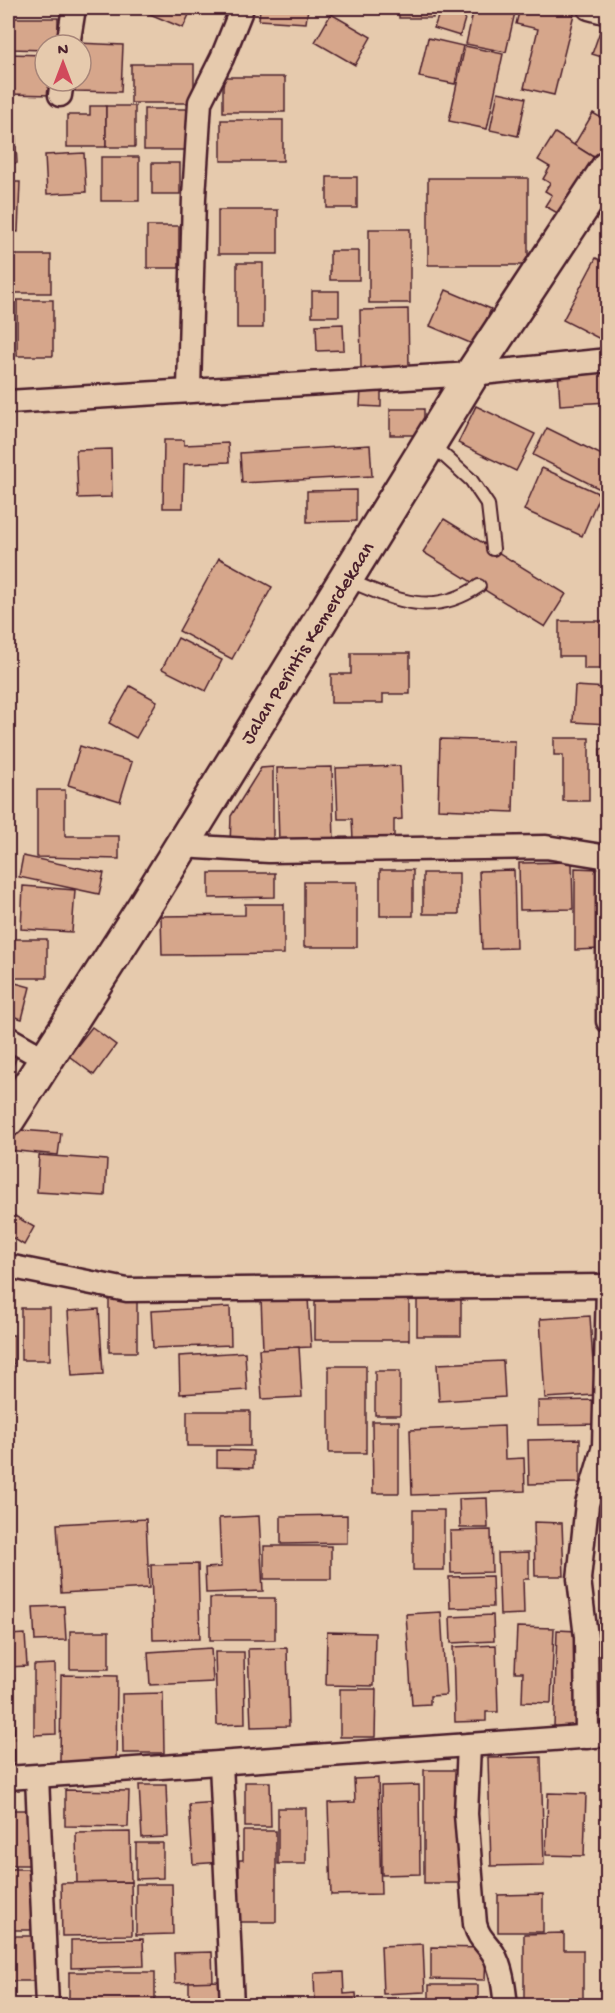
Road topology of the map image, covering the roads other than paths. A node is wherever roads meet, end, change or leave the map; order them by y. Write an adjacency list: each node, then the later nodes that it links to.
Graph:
1 (74, 8): 5 (street)
2 (242, 8): 9 (street)
3 (589, 8): 4 (street)
4 (608, 13)
5 (70, 33)
6 (608, 168): 8 (main road, Jalan Perintis Kemerdekaan)
7 (608, 360): 8 (street)
8 (472, 374): 9 (street); 11 (main road, Jalan Perintis Kemerdekaan)
9 (189, 389): 10 (street)
10 (8, 402)
11 (429, 443): 12 (lane); 13 (main road, Jalan Perintis Kemerdekaan)
12 (493, 549)
13 (346, 579): 14 (lane); 15 (main road, Jalan Perintis Kemerdekaan)
14 (479, 586)
15 (180, 846): 16 (street); 20 (main road, Jalan Perintis Kemerdekaan)
16 (608, 857)
17 (608, 871): 18 (street)
18 (608, 1021)
19 (8, 1038): 20 (street)
20 (45, 1059): 21 (main road, Jalan Perintis Kemerdekaan)
21 (8, 1119)
22 (8, 1266): 23 (street)
23 (608, 1286): 24 (street)
24 (597, 1736): 25 (street)
25 (469, 1745): 26 (street); 31 (street)
26 (221, 1763): 27 (street); 30 (street)
27 (37, 1777): 28 (street); 29 (street)
28 (8, 1778)
29 (47, 2006)
30 (232, 2006)
31 (506, 2006)

